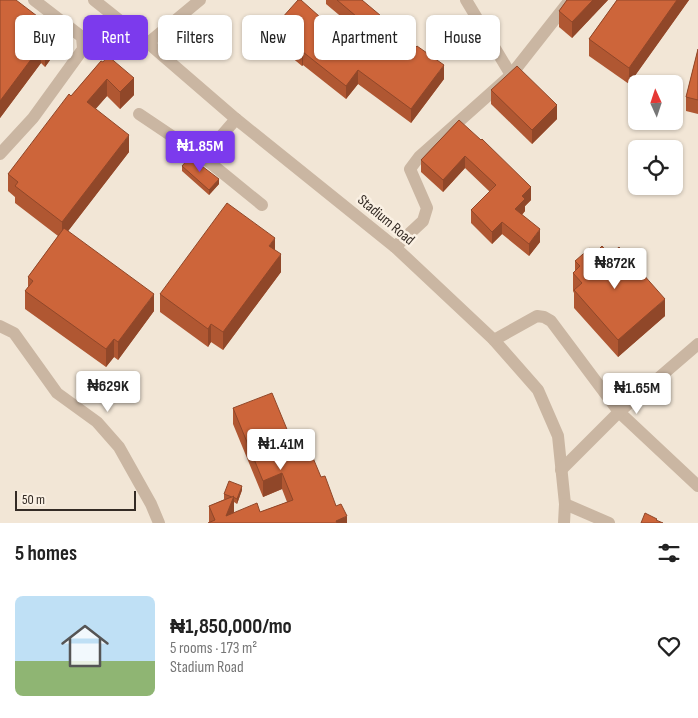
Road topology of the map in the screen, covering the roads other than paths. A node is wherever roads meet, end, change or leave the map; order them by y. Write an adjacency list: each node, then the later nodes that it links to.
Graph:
1 (34, 0): 11 (street)
2 (94, 0): 6 (street, Stadium Road)
3 (200, 0): 7 (street)
4 (466, 0): 8 (street)
5 (570, 0): 8 (street)
6 (113, 15)
7 (148, 43): 10 (street, Stadium Road)
8 (510, 74): 14 (street)
9 (139, 114): 12 (street)
10 (236, 119): 12 (street); 14 (street, Stadium Road)
11 (0, 154)
12 (203, 157): 13 (street)
13 (262, 205)
14 (395, 247): 16 (street, Stadium Road)
15 (0, 326): 22 (street)
16 (494, 340): 18 (street); 19 (street, Stadium Road)
17 (698, 344): 18 (street)
18 (619, 412): 19 (street); 20 (street)
19 (561, 470): 21 (street, Stadium Road)
20 (698, 486)
21 (565, 504): 23 (street, Stadium Road); 24 (street)
22 (159, 523)
23 (564, 523)
24 (609, 523)

